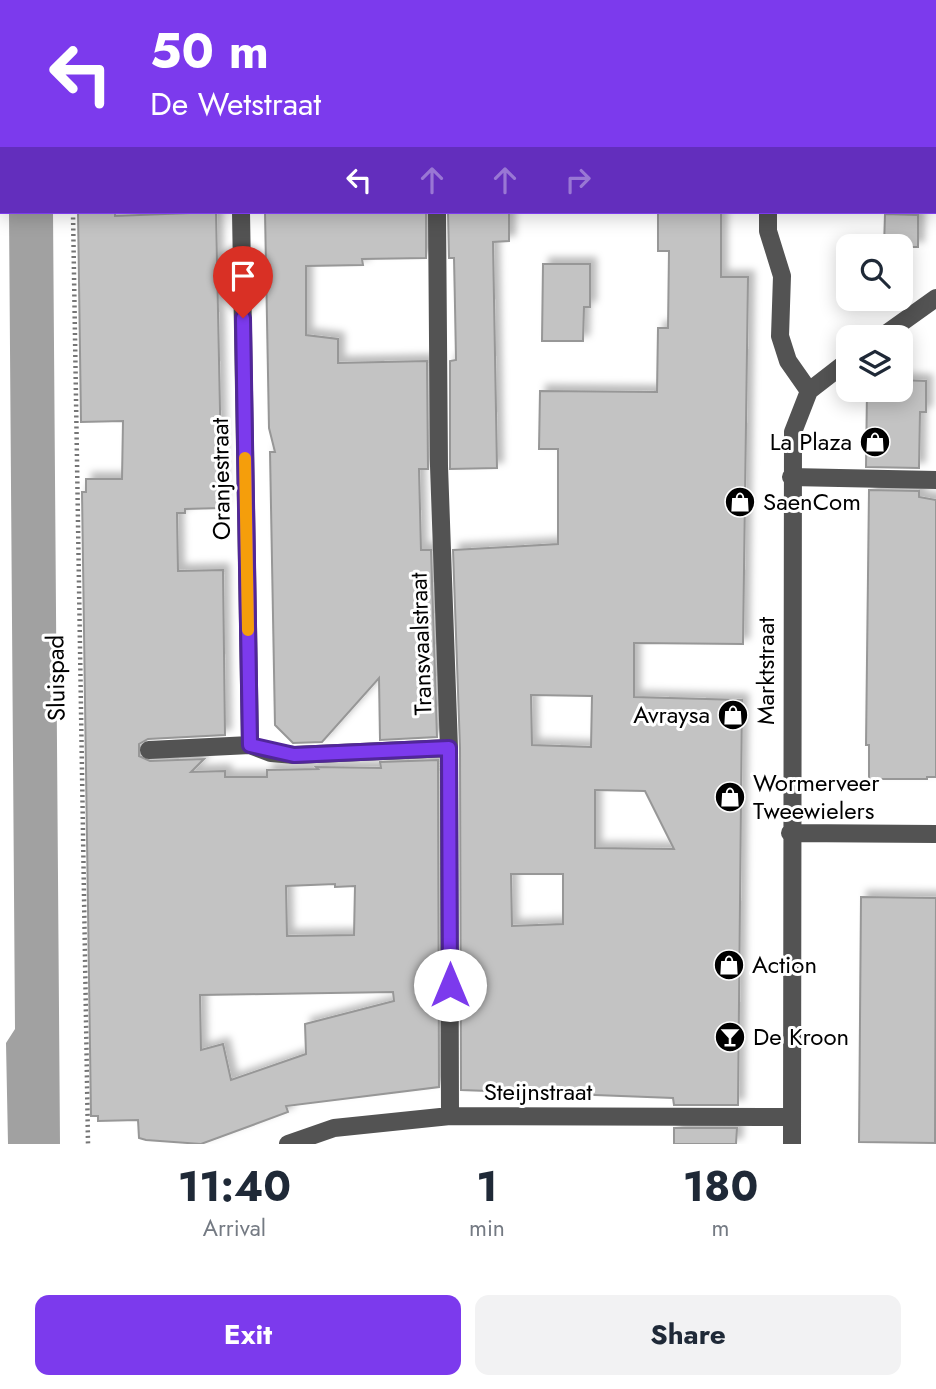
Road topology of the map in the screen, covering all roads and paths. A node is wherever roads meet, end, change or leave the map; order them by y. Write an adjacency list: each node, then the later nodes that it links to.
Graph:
1 (73, 214): 18 (path, Sluispad)
2 (241, 214): 11 (street, Oranjestraat)
3 (437, 214): 12 (street, Transvaalstraat)
4 (768, 214): 8 (street)
5 (936, 298): 6 (street)
6 (898, 325)
7 (836, 370): 8 (street)
8 (809, 391): 9 (street, Marktstraat)
9 (791, 477): 10 (street); 14 (street, Marktstraat)
10 (936, 480)
11 (250, 745): 12 (street); 13 (street)
12 (449, 748): 16 (street, Transvaalstraat)
13 (149, 750)
14 (790, 833): 15 (street); 17 (street, Marktstraat)
15 (936, 834)
16 (450, 1116): 17 (street, Steijnstraat); 19 (street, Steijnstraat)
17 (792, 1117): 20 (street, Marktstraat)
18 (88, 1144)
19 (288, 1144)
20 (792, 1144)

